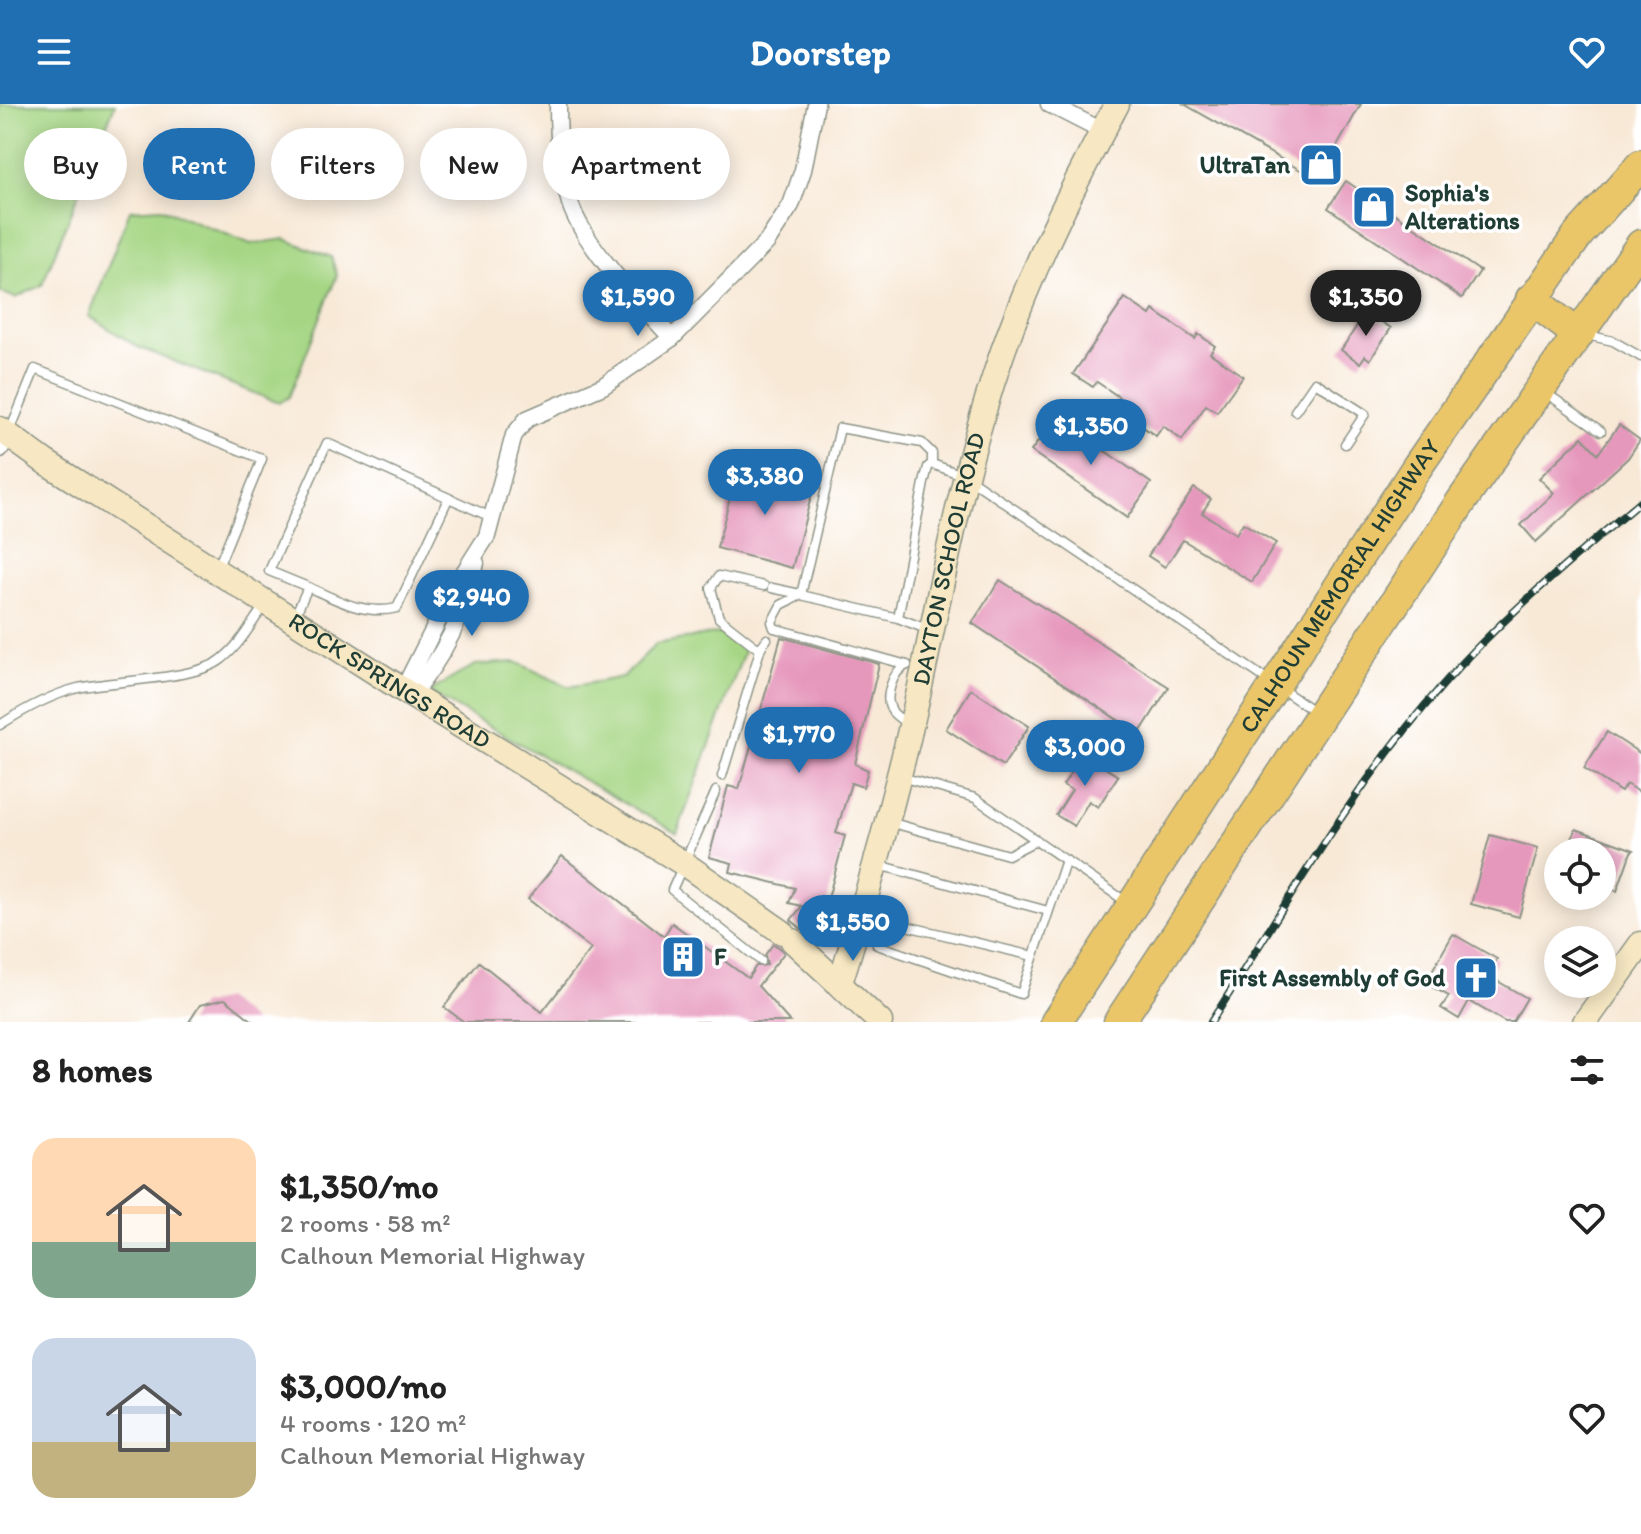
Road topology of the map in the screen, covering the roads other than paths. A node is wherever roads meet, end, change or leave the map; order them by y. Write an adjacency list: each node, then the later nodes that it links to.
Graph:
1 (558, 104): 10 (street)
2 (816, 104): 10 (street)
3 (1049, 104): 5 (street)
4 (1117, 104): 5 (street, DAYTON SCHOOL ROAD)
5 (1102, 131): 18 (street, DAYTON SCHOOL ROAD)
6 (1641, 165): 8 (highway, CALHOUN MEMORIAL HIGHWAY)
7 (1641, 245): 9 (highway)
8 (1531, 299): 9 (highway); 30 (highway, CALHOUN MEMORIAL HIGHWAY)
9 (1576, 333): 11 (lane); 12 (highway)
10 (672, 338): 20 (street)
11 (1641, 357)
12 (1538, 388): 14 (lane); 32 (highway)
13 (1295, 411): 16 (lane)
14 (1601, 431)
15 (3, 438): 21 (street, ROCK SPRINGS ROAD); 21 (lane)
16 (1345, 444)
17 (932, 464): 18 (lane); 23 (lane); 25 (lane)
18 (965, 476): 27 (street, DAYTON SCHOOL ROAD); 30 (lane)
19 (448, 499): 20 (lane); 22 (lane); 22 (lane)
20 (494, 518): 31 (street)
21 (216, 570): 24 (street, ROCK SPRINGS ROAD)
22 (308, 587): 26 (lane)
23 (801, 595): 25 (lane); 28 (lane); 28 (lane)
24 (267, 602): 26 (street, ROCK SPRINGS ROAD); 33 (lane)
25 (898, 618): 27 (lane)
26 (294, 619): 31 (street, ROCK SPRINGS ROAD)
27 (931, 631): 29 (street, DAYTON SCHOOL ROAD)
28 (766, 639): 29 (lane); 34 (lane)
29 (915, 668): 35 (street, DAYTON SCHOOL ROAD)
30 (1277, 686): 32 (lane); 42 (highway, CALHOUN MEMORIAL HIGHWAY)
31 (411, 695): 41 (street, ROCK SPRINGS ROAD)
32 (1323, 717): 51 (highway)
33 (0, 725)
34 (722, 776)
35 (896, 776): 37 (street, DAYTON SCHOOL ROAD); 38 (lane)
36 (716, 791): 41 (lane)
37 (885, 821): 38 (lane); 40 (street, DAYTON SCHOOL ROAD)
38 (1037, 840): 39 (lane)
39 (1066, 860): 42 (lane); 43 (lane)
40 (874, 863): 43 (lane); 44 (street, DAYTON SCHOOL ROAD)
41 (686, 865): 47 (lane); 48 (street, ROCK SPRINGS ROAD)
42 (1132, 906): 50 (highway, CALHOUN MEMORIAL HIGHWAY)
43 (1048, 911): 46 (lane)
44 (871, 915): 46 (lane); 46 (lane); 48 (street, DAYTON SCHOOL ROAD)
45 (1641, 944): 52 (street)
46 (1033, 956)
47 (761, 961)
48 (840, 983): 49 (street, ROCK SPRINGS ROAD)
49 (880, 1022)
50 (1056, 1022)
51 (1119, 1022)
52 (1585, 1022)

